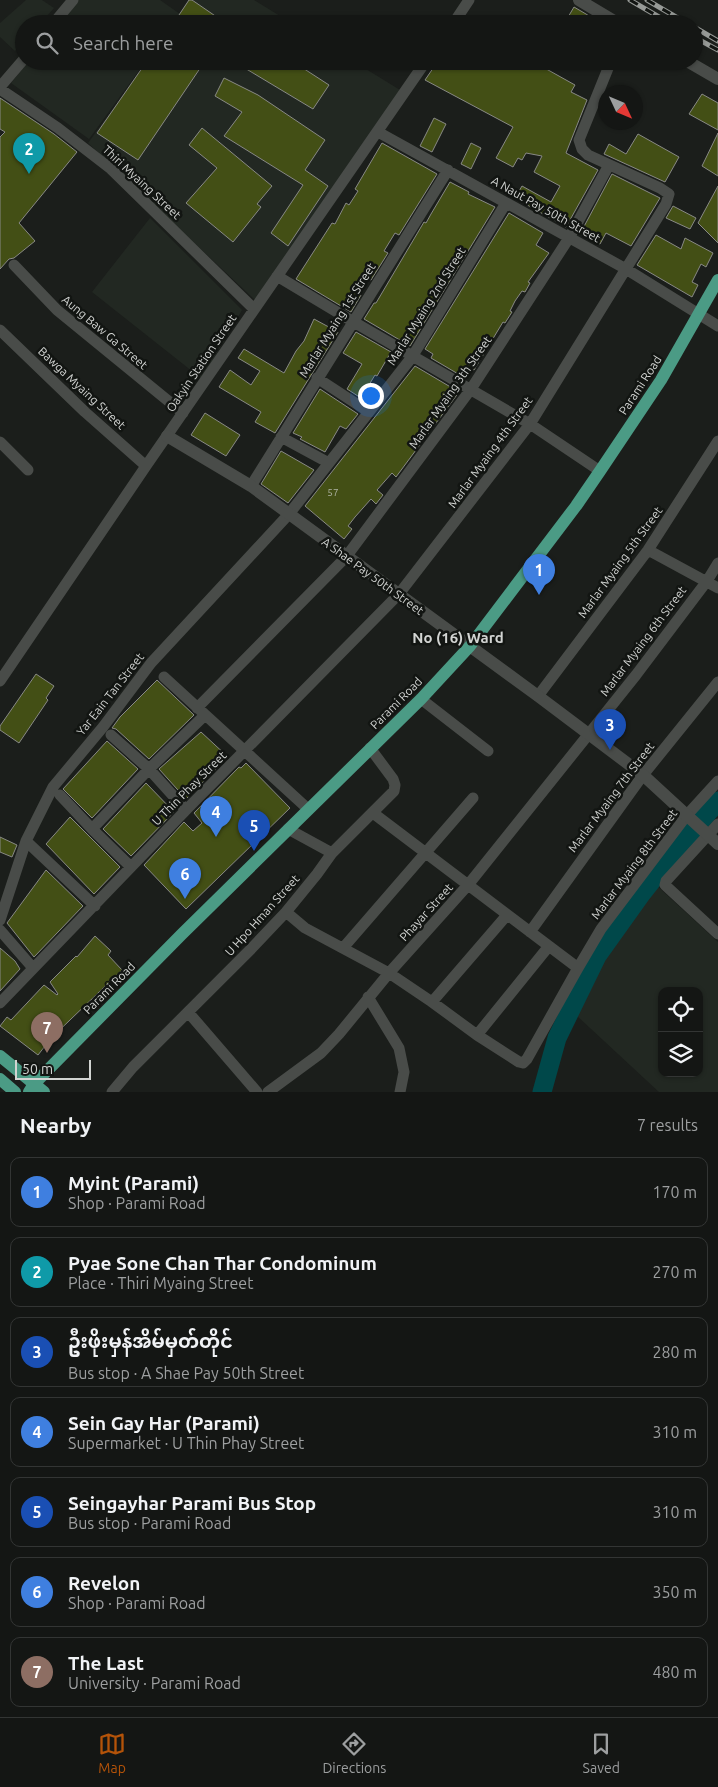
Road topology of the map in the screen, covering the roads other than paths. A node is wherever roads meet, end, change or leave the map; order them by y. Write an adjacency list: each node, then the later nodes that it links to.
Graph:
1 (73, 0): 4 (street)
2 (469, 0): 5 (street)
3 (579, 0): 6 (street)
4 (60, 15)
5 (459, 15)
6 (604, 15)
7 (15, 70): 12 (street)
8 (420, 70): 13 (street, Oakyin Station Street)
9 (607, 70): 14 (street)
10 (702, 70): 11 (street)
11 (718, 79)
12 (0, 88): 22 (street, Thiri Myaing Street)
13 (378, 132): 15 (street, A Naut Pay 50th Street); 20 (street, Oakyin Station Street)
14 (609, 165): 17 (street, Marlar Myaing 3th Street); 19 (street, Marlar Myaing 4th Street)
15 (448, 170): 16 (street, A Naut Pay 50th Street); 24 (street, Marlar Myaing 1st Street)
16 (506, 203): 17 (street, A Naut Pay 50th Street); 27 (street, Marlar Myaing 2nd Street)
17 (569, 238): 19 (street, A Naut Pay 50th Street); 29 (street, Marlar Myaing 3th Street)
18 (14, 265): 31 (street, Aung Baw Ga Street)
19 (626, 269): 23 (street, A Naut Pay 50th Street); 32 (street, Marlar Myaing 4th Street)
20 (277, 276): 22 (street, Oakyin Station Street); 24 (street)
21 (718, 280): 23 (main road, Parami Road)
22 (254, 309): 31 (street, Oakyin Station Street)
23 (699, 314): 25 (street, A Naut Pay 50th Street); 40 (main road, Parami Road)
24 (352, 322): 27 (street); 28 (street, Marlar Myaing 1st Street)
25 (718, 326)
26 (0, 330): 38 (street, Bawga Myaing Street)
27 (412, 357): 29 (street); 30 (street, Marlar Myaing 2nd Street)
28 (317, 378): 30 (street); 34 (street, Marlar Myaing 1st Street)
29 (471, 390): 32 (street); 44 (street, Marlar Myaing 3th Street)
30 (369, 412): 37 (street, Marlar Myaing 2nd Street)
31 (183, 413): 33 (street, Oakyin Station Street)
32 (530, 424): 40 (street); 48 (street, Marlar Myaing 4th Street)
33 (167, 436): 38 (street, Oakyin Station Street); 41 (street, A Shae Pay 50th Street)
34 (281, 437): 37 (street); 41 (street, Marlar Myaing 1st Street)
35 (718, 441): 43 (street, Marlar Myaing 5th Street)
36 (0, 442): 39 (street)
37 (329, 463): 42 (street, Marlar Myaing 2nd Street)
38 (146, 466): 51 (street, Oakyin Station Street)
39 (28, 470)
40 (600, 471): 49 (main road, Parami Road)
41 (251, 486): 42 (street, A Shae Pay 50th Street)
42 (289, 514): 44 (street, A Shae Pay 50th Street); 74 (street, Yar Eain Tan Street)
43 (648, 550): 46 (street); 53 (street, Marlar Myaing 5th Street)
44 (346, 557): 48 (street, A Shae Pay 50th Street); 55 (street, Marlar Myaing 3th Street)
45 (718, 563): 46 (street, Marlar Myaing 6th Street)
46 (706, 581): 47 (street); 57 (street, Marlar Myaing 6th Street)
47 (718, 588)
48 (399, 594): 49 (street, A Shae Pay 50th Street); 60 (street, U Thin Phay Street)
49 (470, 646): 53 (street, A Shae Pay 50th Street); 54 (main road, Parami Road)
50 (164, 677): 55 (street)
51 (0, 681)
52 (718, 682): 62 (street, Marlar Myaing 7th Street)
53 (538, 696): 57 (street, A Shae Pay 50th Street)
54 (421, 698): 58 (main road, Parami Road); 59 (street)
55 (200, 712): 60 (street); 61 (street, Marlar Myaing 3th Street)
56 (112, 735): 61 (street)
57 (589, 735): 62 (street, A Shae Pay 50th Street); 79 (street, Phayar Street)
58 (370, 748): 66 (main road, Parami Road); 68 (street, U Hpo Hman Street)
59 (488, 751)
60 (244, 752): 66 (street); 67 (street, U Thin Phay Street)
61 (149, 769): 67 (street); 71 (street, Marlar Myaing 3th Street)
62 (643, 775): 69 (street, A Shae Pay 50th Street); 85 (street, Marlar Myaing 7th Street)
63 (718, 781): 69 (street, Marlar Myaing 8th Street)
64 (60, 795): 71 (street)
65 (473, 798): 77 (street)
66 (308, 809): 72 (main road, Parami Road)
67 (186, 810): 78 (street, U Thin Phay Street)
68 (373, 814): 76 (street, U Hpo Hman Street); 77 (street)
69 (689, 816): 73 (street, A Shae Pay 50th Street); 90 (street, Marlar Myaing 8th Street)
70 (718, 824): 73 (street)
71 (92, 829): 78 (street)
72 (288, 829): 76 (street); 99 (main road, Parami Road)
73 (707, 833): 75 (street, A Shae Pay 50th Street); 86 (street)
74 (26, 841): 80 (street); 83 (street, Yar Eain Tan Street)
75 (718, 844)
76 (332, 853): 81 (street, U Hpo Hman Street)
77 (425, 853): 79 (street); 88 (street)
78 (131, 867): 80 (street, U Thin Phay Street)
79 (468, 886): 82 (street); 91 (street, Phayar Street)
80 (95, 906): 89 (street, U Thin Phay Street)
81 (286, 912): 88 (street); 95 (street, U Hpo Hman Street)
82 (507, 915): 85 (street); 93 (street)
83 (0, 920)
84 (0, 930): 89 (street)
85 (530, 932): 87 (street)
86 (718, 934)
87 (549, 946): 90 (street); 96 (street)
88 (343, 948): 91 (street)
89 (33, 968): 94 (street, U Thin Phay Street)
90 (578, 968): 96 (street, Marlar Myaing 8th Street)
91 (389, 973): 92 (street, Phayar Street); 93 (street)
92 (368, 997): 100 (street, Phayar Street); 105 (street)
93 (432, 1002): 96 (street)
94 (0, 1003)
95 (188, 1012): 103 (street, U Hpo Hman Street); 104 (street)
96 (477, 1035)
97 (0, 1056): 99 (main road)
98 (0, 1079): 101 (main road)
99 (31, 1088): 102 (main road)
100 (274, 1091)
101 (16, 1092)
102 (44, 1092)
103 (112, 1092)
104 (257, 1092)
105 (400, 1092)

